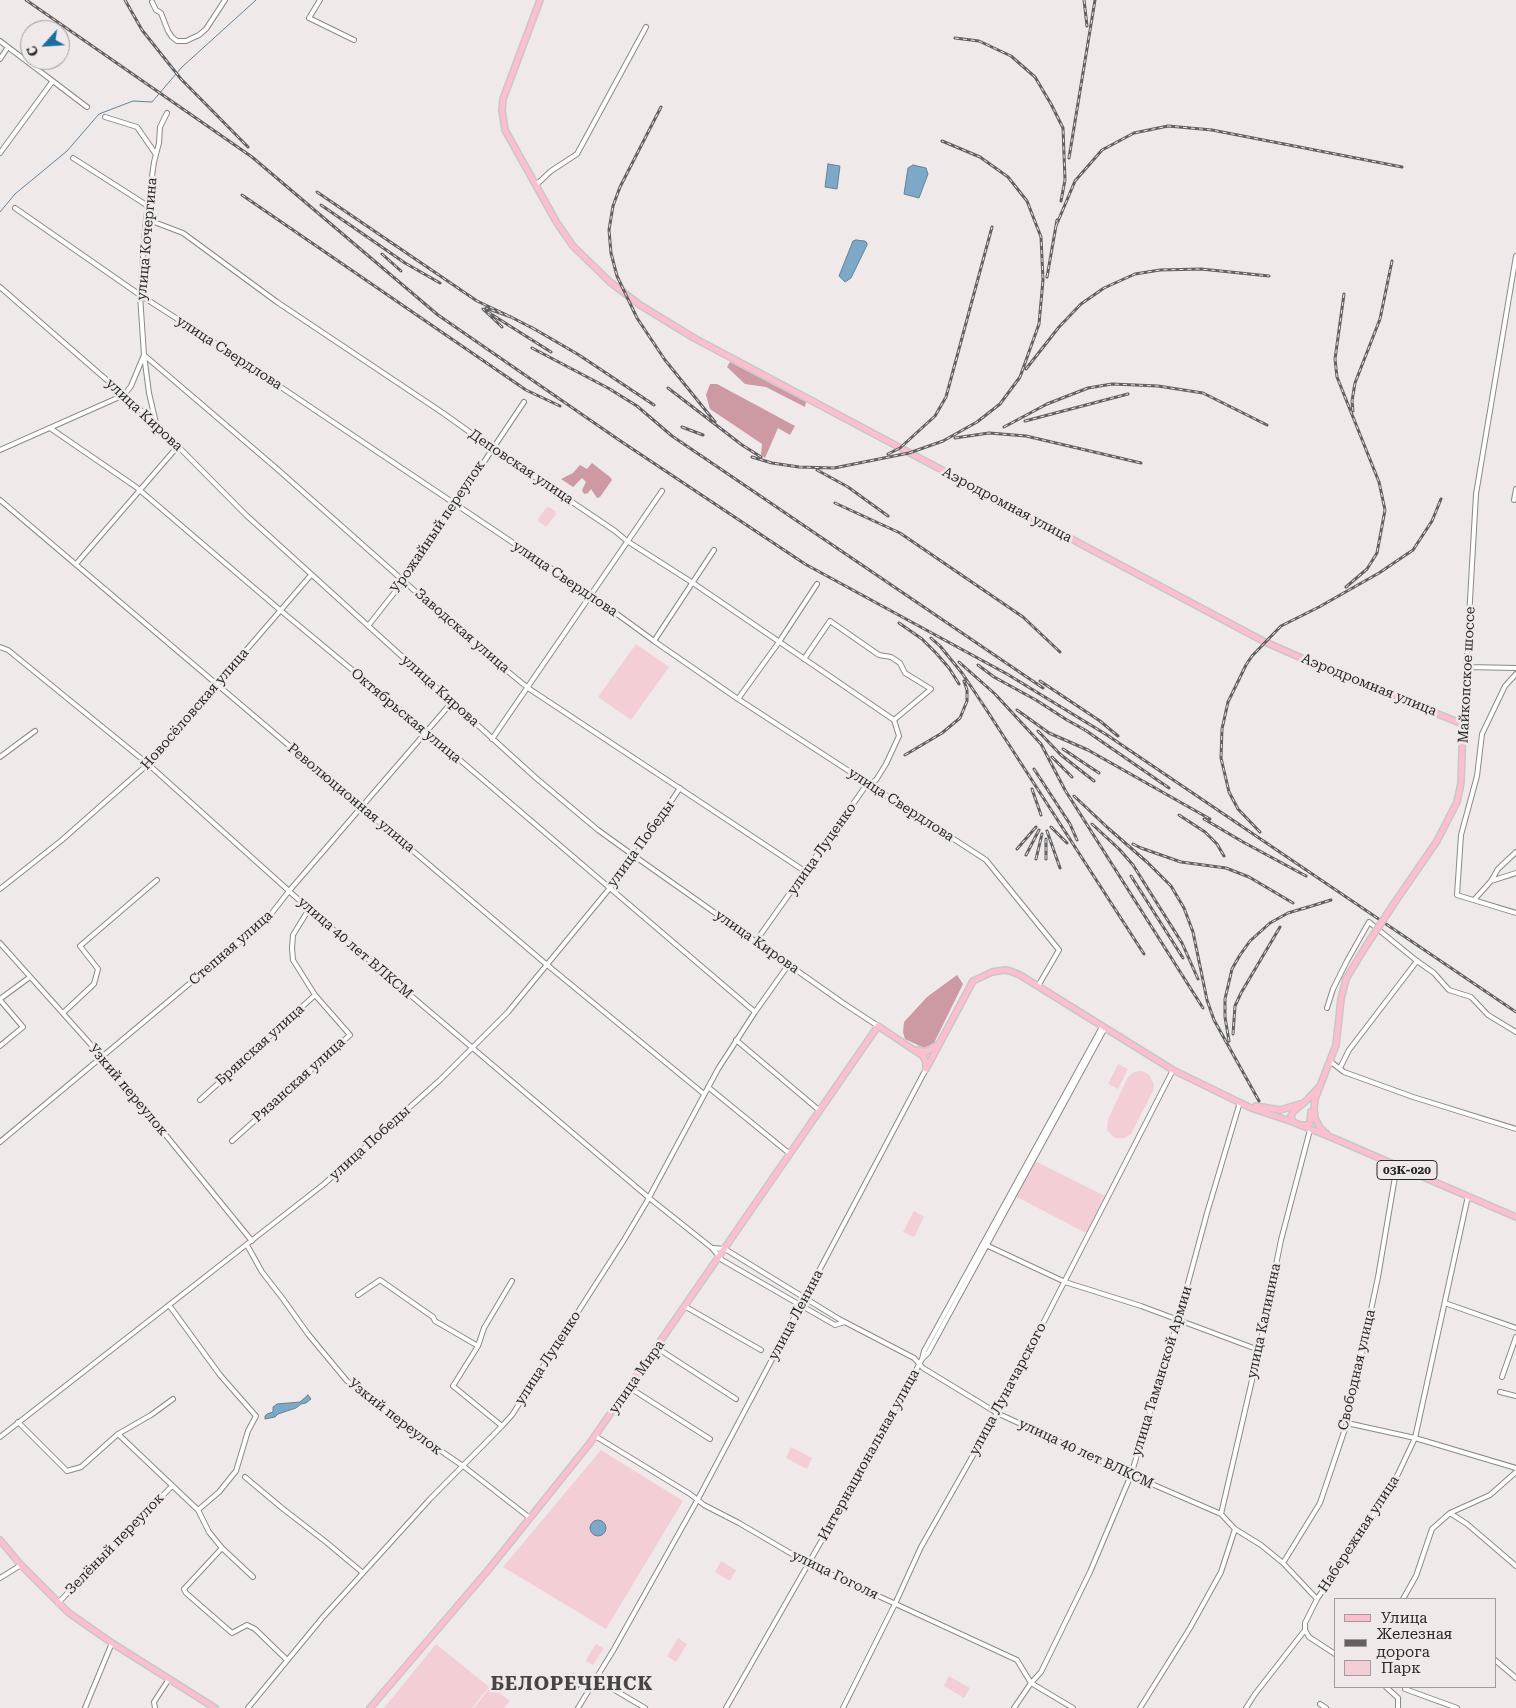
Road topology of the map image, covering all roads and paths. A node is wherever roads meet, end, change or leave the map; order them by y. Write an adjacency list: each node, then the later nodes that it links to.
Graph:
1 (225, 0): 4 (street)
2 (320, 0): 6 (street)
3 (540, 0): 17 (main road, Аэродромная улица)
4 (152, 2)
5 (646, 28): 17 (street)
6 (354, 40)
7 (0, 41): 8 (street)
8 (8, 48): 9 (street); 10 (street)
9 (0, 58)
10 (52, 82): 11 (street); 14 (street)
11 (87, 107)
12 (167, 113): 15 (street, улица Кочергина)
13 (105, 117): 15 (street)
14 (0, 153)
15 (155, 153): 18 (street, улица Кочергина)
16 (73, 158): 18 (street)
17 (536, 185): 60 (main road, Аэродромная улица)
18 (148, 206): 20 (street, улица Кочергина)
19 (15, 208): 23 (street, улица Свердлова)
20 (146, 219): 23 (street, улица Кочергина); 30 (street, Деповская улица)
21 (1516, 256): 52 (street, Майкопское шоссе)
22 (0, 287): 25 (street, улица Кирова)
23 (140, 295): 24 (street, улица Кочергина); 37 (street, улица Свердлова)
24 (144, 356): 25 (street, улица Кочергина); 27 (street, улица Кочергина); 42 (street, Заводская улица)
25 (124, 395): 27 (street, улица Кирова); 28 (street)
26 (524, 402): 30 (street, Урожайный переулок)
27 (157, 425): 29 (street, улица Кирова)
28 (50, 428): 31 (street); 33 (street, Октябрьская улица)
29 (178, 446): 33 (street); 41 (street, улица Кирова)
30 (492, 448): 37 (street, Урожайный переулок); 38 (street, Деповская улица)
31 (0, 450)
32 (1516, 489): 36 (street)
33 (139, 490): 40 (street); 46 (street, Октябрьская улица)
34 (662, 491): 38 (street)
35 (0, 500): 40 (street, Революционная улица)
36 (1514, 500)
37 (455, 504): 42 (street, Урожайный переулок); 45 (street, улица Свердлова)
38 (627, 541): 43 (street, Деповская улица); 45 (street)
39 (714, 550): 43 (street)
40 (76, 564): 55 (street, Революционная улица)
41 (310, 574): 46 (street, Новосёловская улица); 47 (street, улица Кирова)
42 (404, 580): 47 (street, Урожайный переулок); 56 (street, Заводская улица)
43 (692, 583): 48 (street); 49 (street, Деповская улица)
44 (817, 584): 49 (street)
45 (591, 595): 48 (street, улица Свердлова); 56 (street)
46 (280, 610): 55 (street, Новосёловская улица); 62 (street, Октябрьская улица)
47 (368, 626): 58 (street, улица Кирова)
48 (654, 641): 57 (street, улица Свердлова)
49 (779, 642): 51 (street, Деповская улица); 57 (street)
50 (0, 647): 65 (street, улица 40 лет ВЛКСМ)
51 (804, 659): 59 (street, Деповская улица); 59 (street)
52 (1467, 667): 53 (street); 60 (street, Майкопское шоссе)
53 (1516, 668)
54 (1516, 674): 69 (street)
55 (218, 684): 65 (street, Новосёловская улица); 70 (street, Революционная улица)
56 (528, 688): 63 (street); 67 (street, Заводская улица)
57 (738, 699): 66 (street, улица Свердлова)
58 (452, 702): 62 (street, Степная улица); 63 (street, улица Кирова)
59 (894, 720): 66 (street, улица Луценко)
60 (1463, 724): 68 (main road, Майкопское шоссе)
61 (35, 731): 64 (street)
62 (426, 731): 70 (street, Степная улица); 77 (street, Октябрьская улица)
63 (492, 739): 72 (street, улица Кирова)
64 (0, 757)
65 (148, 764): 78 (street, Новосёловская улица); 79 (street, улица 40 лет ВЛКСМ)
66 (870, 784): 73 (street, улица Луценко); 89 (street, улица Свердлова)
67 (680, 788): 72 (street, улица Победы); 73 (street, Заводская улица)
68 (1456, 802): 69 (street); 104 (main road, Майкопское шоссе, bridge)
69 (1468, 805): 80 (street)
70 (362, 807): 79 (street, Степная улица); 86 (street, Революционная улица)
71 (1516, 852): 76 (street)
72 (635, 857): 77 (street, улица Победы); 83 (street, улица Кирова)
73 (806, 872): 83 (street, улица Луценко)
74 (1516, 873): 76 (street)
75 (157, 880): 94 (street)
76 (1491, 881): 80 (street)
77 (610, 888): 86 (street, улица Победы); 93 (street, Октябрьская улица)
78 (0, 889)
79 (288, 891): 81 (street, улица 40 лет ВЛКСМ); 103 (street, Степная улица)
80 (1474, 900): 82 (street)
81 (309, 909): 90 (street, Брянская улица); 101 (street, улица 40 лет ВЛКСМ)
82 (1516, 914)
83 (756, 941): 87 (street, улица Кирова)
84 (0, 944): 88 (street, Узкий переулок)
85 (1417, 961): 92 (street); 97 (street); 105 (street)
86 (546, 964): 101 (street, улица Победы); 110 (street, Революционная улица)
87 (789, 964): 93 (street, улица Луценко); 95 (street, улица Кирова)
88 (30, 977): 91 (street); 94 (street, Узкий переулок)
89 (1038, 986): 96 (main road, улица Ленина); 99 (main road, улица Ленина)
90 (315, 995): 112 (street, Брянская улица); 120 (street, Рязанская улица)
91 (0, 1000): 100 (street)
92 (1327, 1008)
93 (755, 1012): 98 (street, улица Луценко)
94 (63, 1013): 103 (street, Узкий переулок)
95 (878, 1026): 102 (main road, улица Кирова); 115 (main road, улица Мира)
96 (1103, 1027): 107 (main road, улица Ленина); 129 (street, Интернациональная улица)
97 (1516, 1032)
98 (736, 1040): 109 (street, улица Луценко); 115 (street)
99 (940, 1043): 102 (main road); 106 (main road, улица Ленина)
100 (0, 1046)
101 (472, 1048): 125 (street, улица 40 лет ВЛКСМ); 127 (street, улица Победы)
102 (917, 1050): 106 (main road)
103 (102, 1057): 121 (street, Степная улица); 127 (street, Узкий переулок)
104 (1330, 1062): 105 (street); 108 (main road)
105 (1340, 1068): 117 (street)
106 (926, 1069): 136 (street, улица Ленина)
107 (1173, 1070): 113 (main road, улица Ленина); 134 (street, улица Луначарского)
108 (1321, 1084): 111 (main road); 114 (main road)
109 (708, 1087): 110 (street, улица Луценко); 122 (street)
110 (704, 1094): 125 (street, улица Луценко)
111 (1316, 1099): 116 (main road); 119 (main road)
112 (200, 1100)
113 (1240, 1102): 114 (main road); 116 (main road); 141 (street, улица Таманской Армии)
114 (1304, 1103): 116 (main road)
115 (820, 1111): 122 (main road, улица Мира)
116 (1295, 1123): 118 (main road, 03К-020)
117 (1516, 1129)
118 (1310, 1130): 119 (main road, 03К-020); 148 (street, улица Калинина)
119 (1333, 1138): 123 (main road, 03К-020)
120 (232, 1141)
121 (0, 1142)
122 (790, 1154): 131 (main road, улица Мира)
123 (1397, 1165): 124 (main road, 03К-020); 158 (street, Свободная улица)
124 (1468, 1196): 126 (main road, 03К-020); 137 (street, Набережная улица)
125 (648, 1197): 130 (street, улица 40 лет ВЛКСМ); 159 (street, улица Луценко)
126 (1516, 1217)
127 (252, 1241): 128 (street, улица Победы)
128 (247, 1245): 138 (street, улица Победы); 165 (street, Узкий переулок)
129 (986, 1245): 134 (street); 149 (street, Интернациональная улица)
130 (712, 1248): 131 (street, улица 40 лет ВЛКСМ); 132 (street, улица 40 лет ВЛКСМ)
131 (725, 1250): 132 (main road, улица Мира); 136 (street, улица 40 лет ВЛКСМ)
132 (719, 1258): 139 (street, улица 40 лет ВЛКСМ); 140 (main road, улица Мира)
133 (512, 1281): 145 (street)
134 (1065, 1282): 141 (street); 156 (street, улица Луначарского)
135 (358, 1295): 145 (street)
136 (805, 1298): 139 (street, улица Ленина); 142 (street, улица 40 лет ВЛКСМ)
137 (1445, 1303): 143 (street); 163 (street, Набережная улица)
138 (169, 1305): 157 (street, улица Победы); 172 (street)
139 (801, 1306): 142 (street, улица 40 лет ВЛКСМ); 171 (street, улица Ленина)
140 (686, 1307): 146 (main road, улица Мира); 147 (street)
141 (1178, 1320): 148 (street); 168 (street, улица Таманской Армии)
142 (845, 1322): 149 (street, улица 40 лет ВЛКСМ)
143 (1516, 1328)
144 (1516, 1337): 150 (street)
145 (478, 1346): 159 (street)
146 (657, 1348): 151 (main road, улица Мира); 155 (street)
147 (762, 1350)
148 (1259, 1350): 174 (street, улица Калинина)
149 (919, 1365): 156 (street, улица 40 лет ВЛКСМ); 180 (street, Интернациональная улица)
150 (1502, 1377)
151 (630, 1388): 161 (main road, улица Мира); 164 (street)
152 (1500, 1392): 153 (street)
153 (1516, 1396)
154 (174, 1399): 160 (street)
155 (736, 1399)
156 (997, 1413): 168 (street, улица 40 лет ВЛКСМ); 189 (street, улица Луначарского)
157 (18, 1422): 160 (street); 162 (street, улица Победы)
158 (1347, 1423): 163 (street); 179 (street, Свободная улица)
159 (502, 1426): 165 (street, улица Луценко)
160 (118, 1434): 170 (street, Зелёный переулок)
161 (595, 1436): 171 (street, улица Гоголя); 175 (main road, улица Мира)
162 (0, 1437)
163 (1415, 1438): 166 (street); 187 (street, Набережная улица)
164 (710, 1439)
165 (463, 1466): 175 (street, Узкий переулок); 183 (street, улица Луценко)
166 (1516, 1468)
167 (1516, 1472): 173 (street)
168 (1131, 1475): 174 (street, улица 40 лет ВЛКСМ); 198 (street, улица Таманской Армии)
169 (245, 1478): 183 (street)
170 (172, 1486): 172 (street, Зелёный переулок); 188 (street, Зелёный переулок)
171 (698, 1499): 180 (street, улица Гоголя); 197 (street, улица Ленина)
172 (198, 1510): 178 (street)
173 (1450, 1513): 182 (street); 186 (street)
174 (1221, 1514): 176 (street, улица 40 лет ВЛКСМ)
175 (530, 1518): 207 (main road, улица Мира)
176 (1236, 1529): 179 (street, улица 40 лет ВЛКСМ); 214 (street)
177 (0, 1540): 181 (main road)
178 (222, 1548): 185 (street); 193 (street)
179 (1283, 1563): 187 (street, улица 40 лет ВЛКСМ)
180 (809, 1564): 189 (street, улица Гоголя); 210 (street, Интернациональная улица)
181 (22, 1565): 184 (street); 188 (main road)
182 (1516, 1566)
183 (363, 1573): 193 (street, улица Луценко)
184 (0, 1578)
185 (253, 1578)
186 (1404, 1598)
187 (1317, 1599): 190 (street, Набережная улица)
188 (58, 1603): 191 (main road)
189 (895, 1604): 198 (street, улица Гоголя); 211 (street, улица Луначарского)
190 (1305, 1630): 192 (street); 215 (street, Набережная улица)
191 (112, 1643): 196 (main road); 203 (street)
192 (1334, 1653)
193 (287, 1660): 206 (street, улица Луценко)
194 (1496, 1661): 195 (street)
195 (1516, 1678)
196 (168, 1679): 204 (street); 205 (main road)
197 (596, 1679): 208 (street, улица Ленина); 209 (street)
198 (1031, 1683): 212 (street, улица Таманской Армии); 213 (street, улица Гоголя)
199 (1387, 1688): 201 (street)
200 (1405, 1688): 201 (street); 218 (street)
201 (1398, 1698): 217 (street)
202 (1320, 1704): 216 (street)
203 (85, 1708)
204 (155, 1708)
205 (215, 1708)
206 (248, 1708)
207 (370, 1708)
208 (578, 1708)
209 (645, 1708)
210 (726, 1708)
211 (843, 1708)
212 (1014, 1708)
213 (1073, 1708)
214 (1140, 1708)
215 (1246, 1708)
216 (1326, 1708)
217 (1398, 1708)
218 (1457, 1708)

